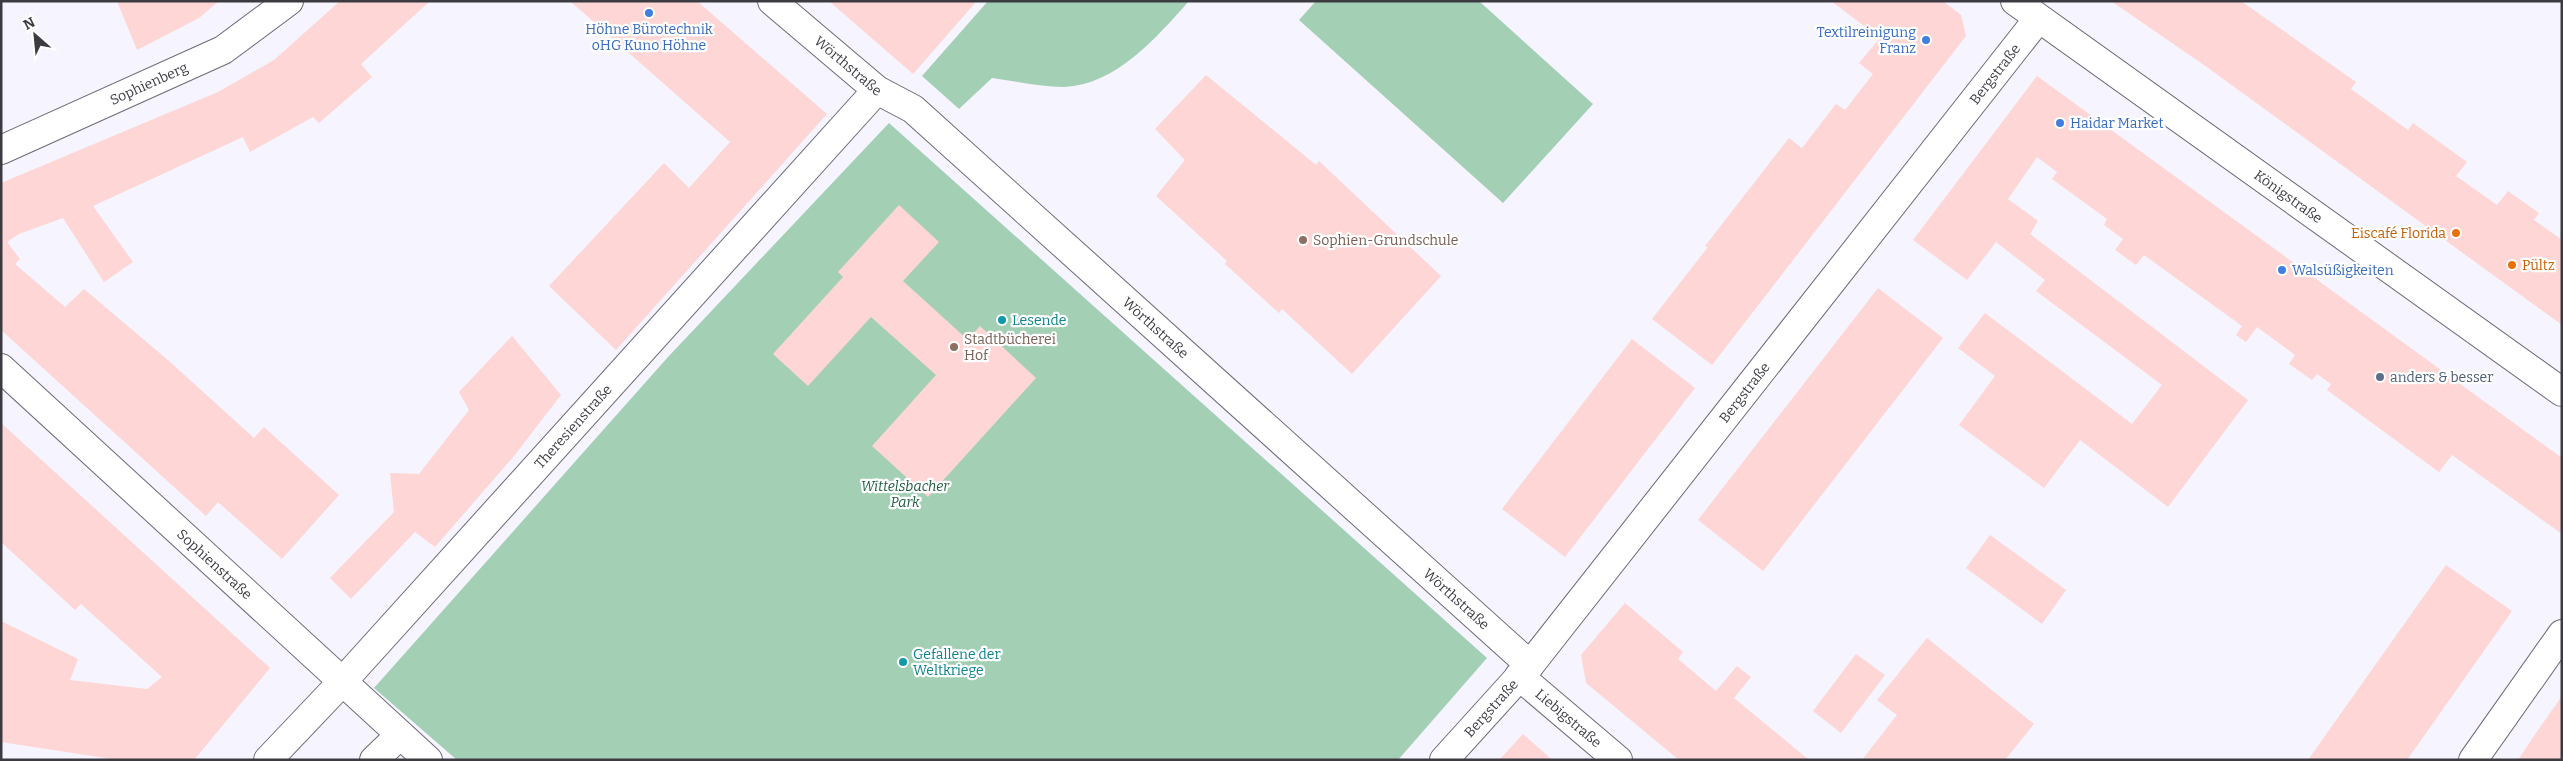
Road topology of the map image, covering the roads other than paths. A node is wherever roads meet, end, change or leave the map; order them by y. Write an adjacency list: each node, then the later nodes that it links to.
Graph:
1 (289, 1): 6 (street, Sophienberg)
2 (772, 1): 5 (street, Wörthstraße)
3 (2015, 1): 4 (street, Königstraße)
4 (2038, 18): 8 (street, Königstraße); 10 (street, Bergstraße)
5 (877, 90): 10 (street, Wörthstraße); 11 (street, Theresienstraße)
6 (1, 150)
7 (1, 368): 11 (street, Sophienstraße)
8 (2562, 392)
9 (2562, 634): 18 (street)
10 (1525, 671): 16 (street, Bergstraße); 17 (street, Liebigstraße)
11 (343, 681): 12 (street, Sophienstraße); 13 (street, Theresienstraße)
12 (400, 735): 14 (street); 15 (street, Sophienstraße)
13 (268, 760)
14 (374, 760)
15 (428, 760)
16 (1444, 760)
17 (1618, 760)
18 (2473, 760)

